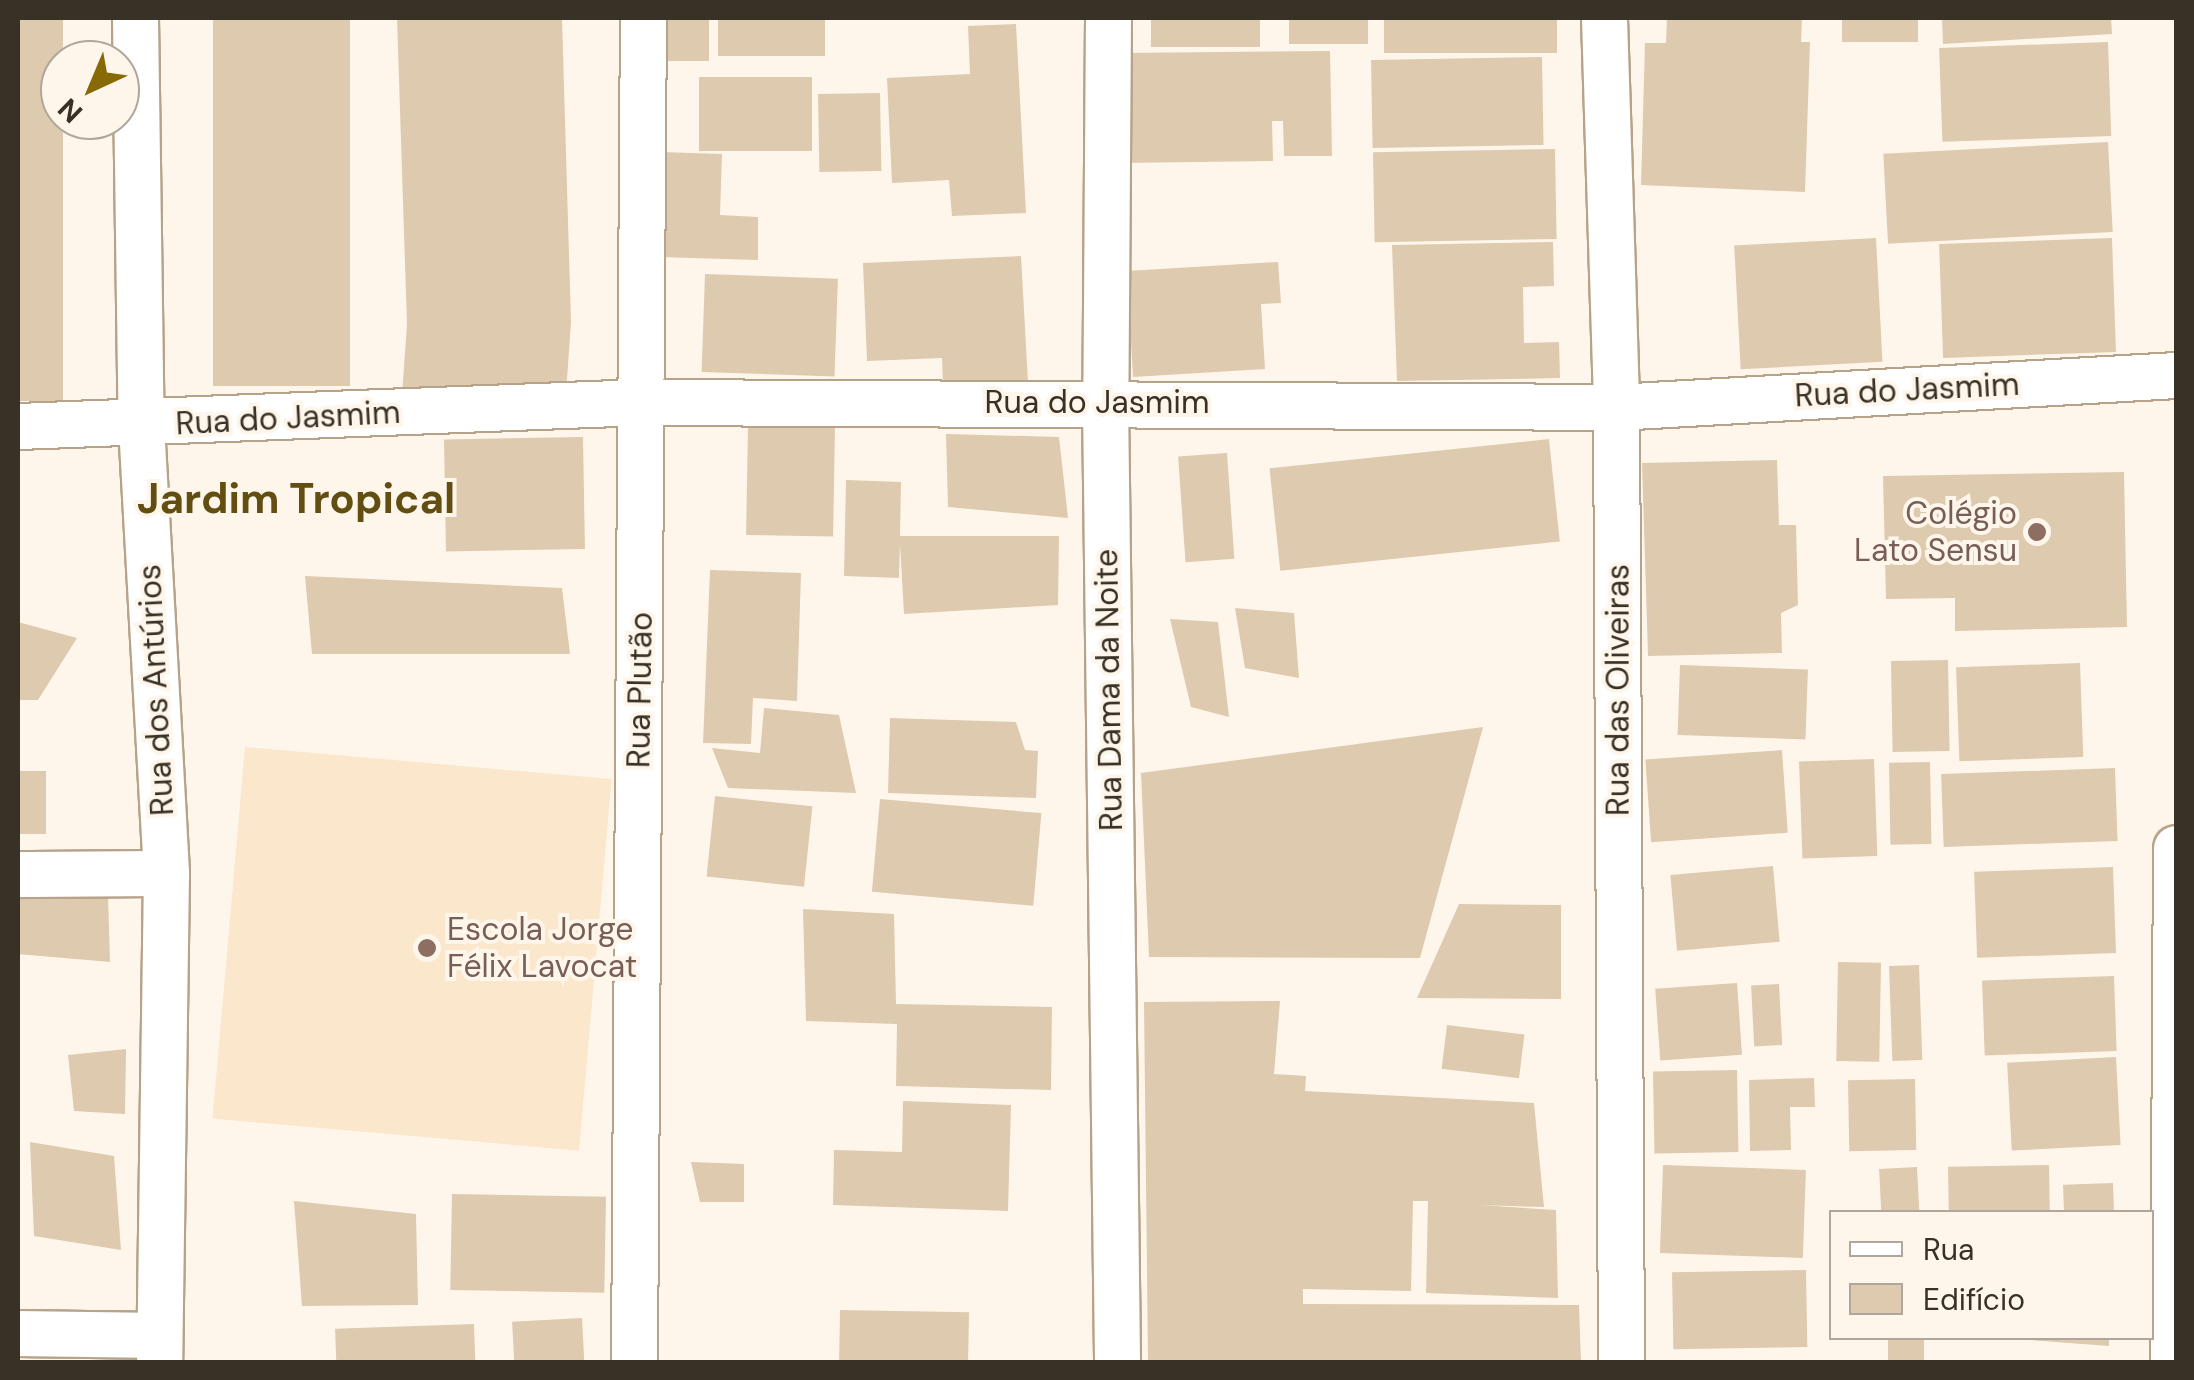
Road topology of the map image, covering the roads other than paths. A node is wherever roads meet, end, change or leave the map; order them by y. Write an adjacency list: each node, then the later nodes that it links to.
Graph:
1 (135, 18): 9 (street, Rua dos Antúrios)
2 (644, 18): 6 (street, Rua Plutão)
3 (1108, 18): 7 (street, Rua Dama da Noite)
4 (1604, 18): 8 (street, Rua das Oliveiras)
5 (2176, 374): 8 (street, Rua do Jasmim)
6 (642, 402): 7 (street, Rua do Jasmim); 9 (street, Rua do Jasmim); 16 (street, Rua Plutão)
7 (1105, 402): 8 (street, Rua do Jasmim); 17 (street, Rua Dama da Noite)
8 (1616, 407): 18 (street, Rua das Oliveiras)
9 (142, 425): 10 (street, Rua do Jasmim); 13 (street, Rua dos Antúrios)
10 (18, 426)
11 (2176, 848): 19 (street)
12 (18, 874): 13 (street)
13 (166, 874): 15 (street, Rua dos Antúrios)
14 (18, 1333): 15 (street)
15 (158, 1349)
16 (634, 1362)
17 (1118, 1362)
18 (1621, 1362)
19 (2174, 1362)

